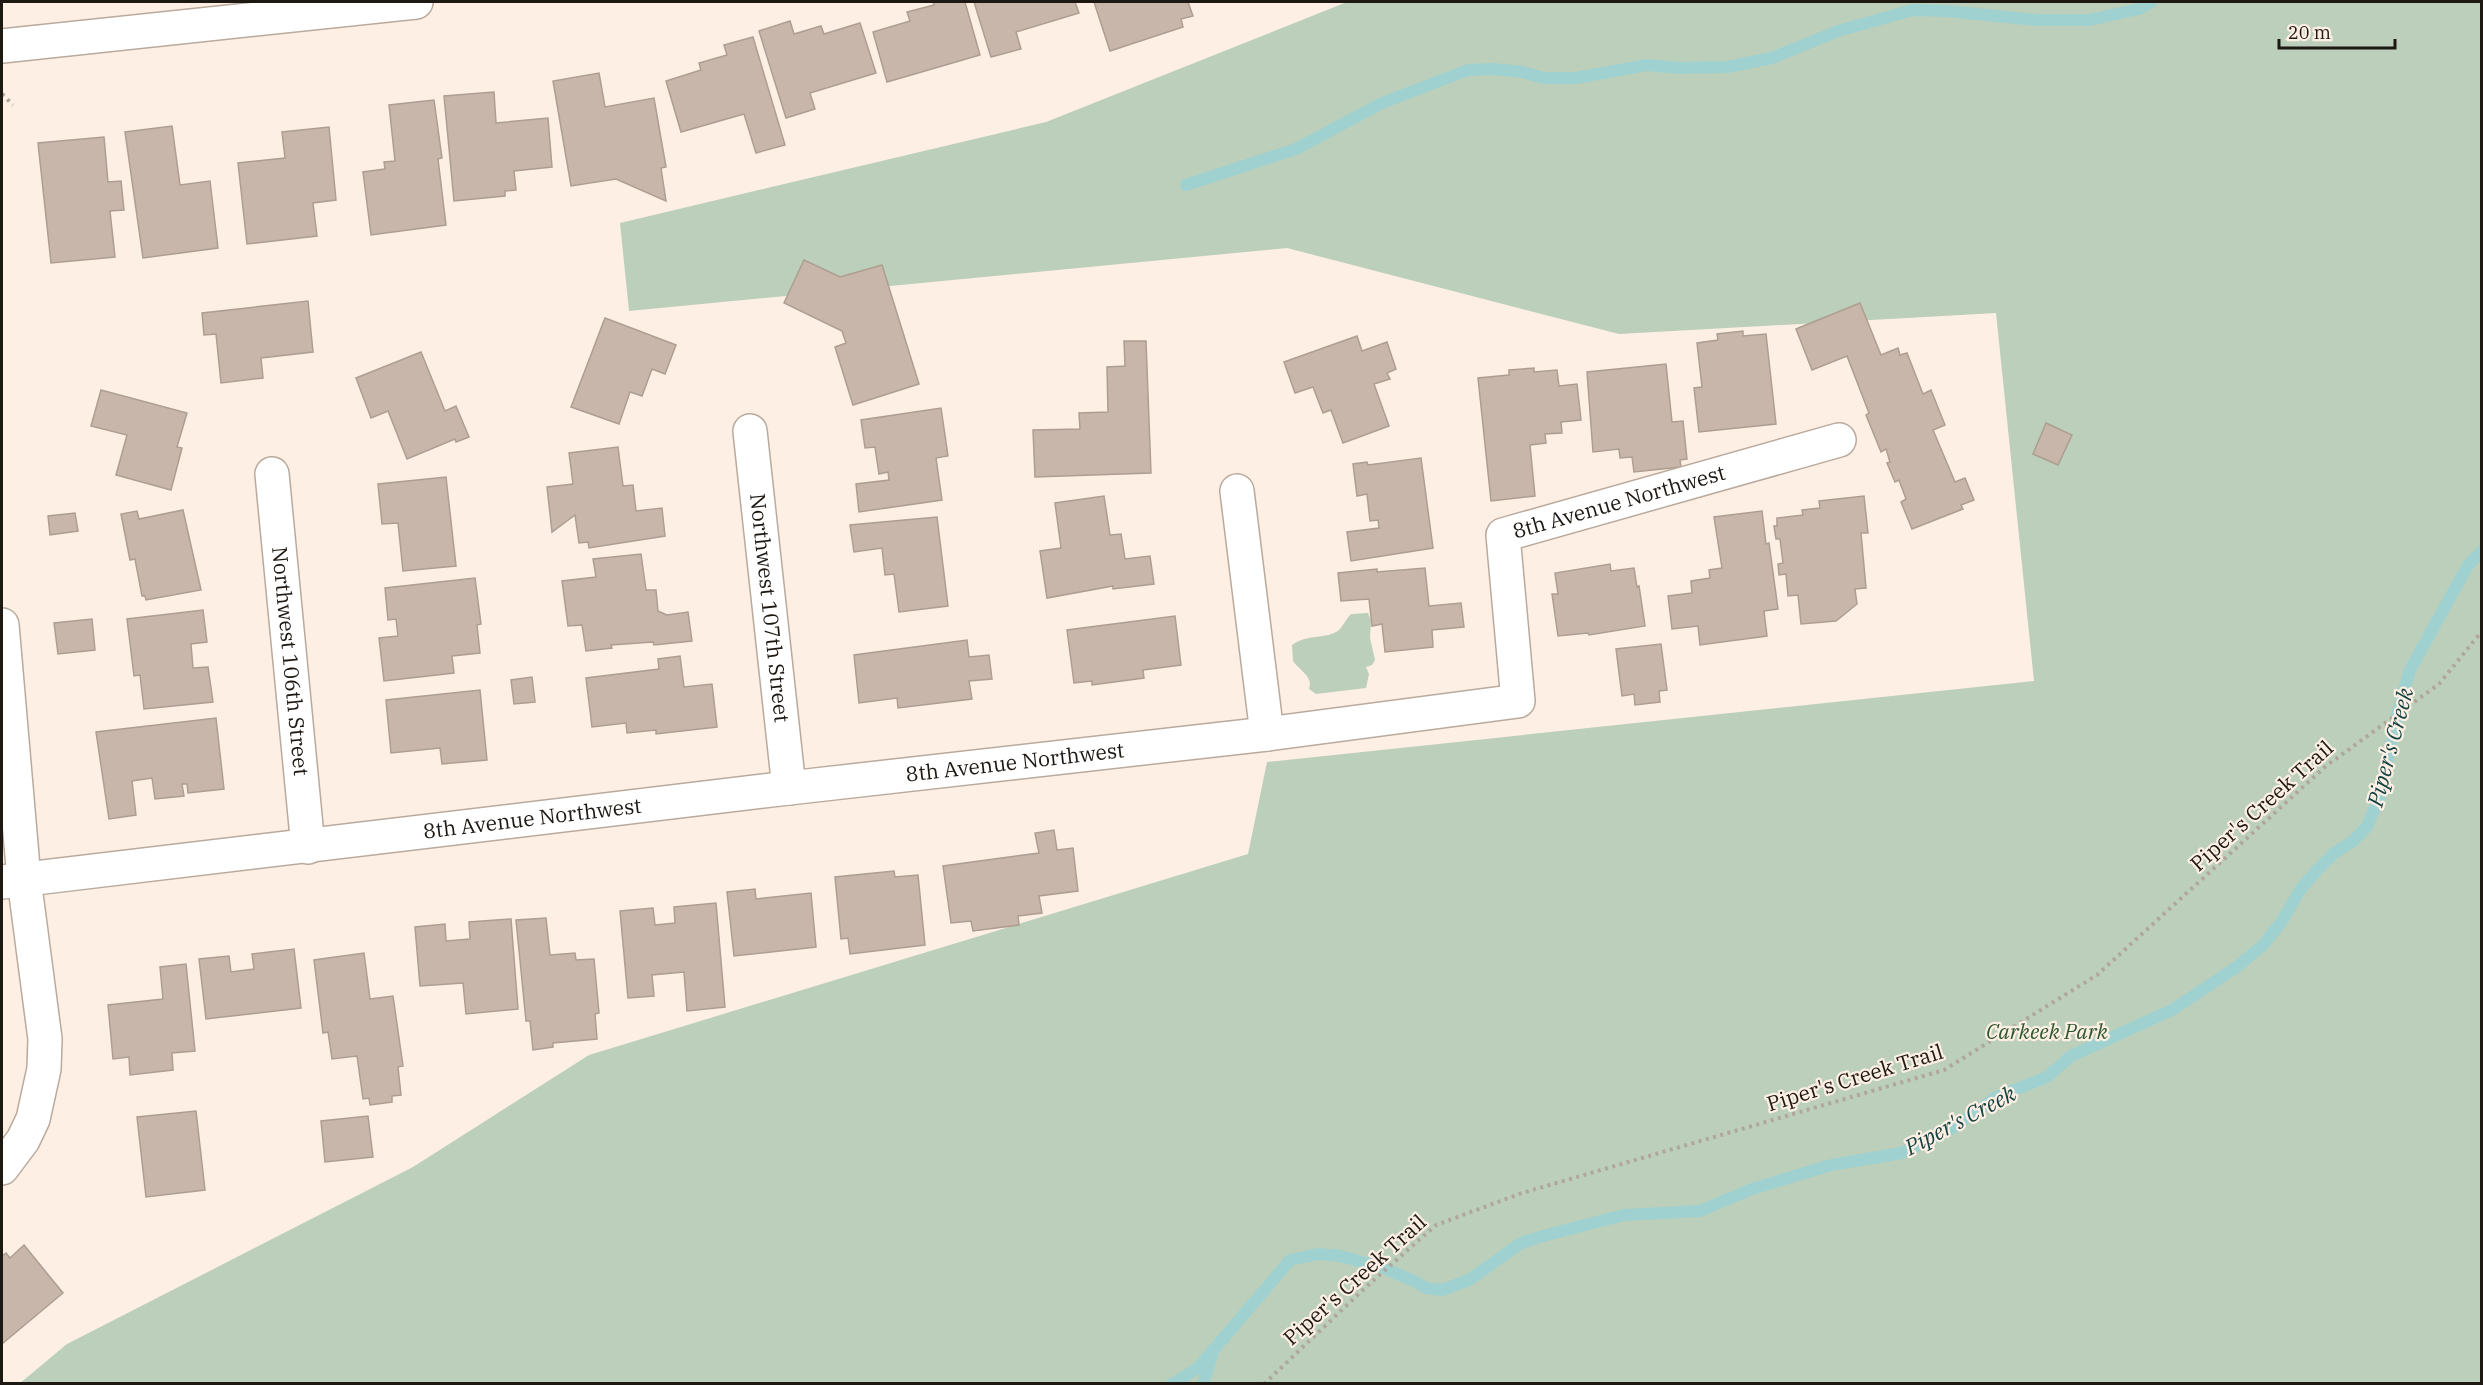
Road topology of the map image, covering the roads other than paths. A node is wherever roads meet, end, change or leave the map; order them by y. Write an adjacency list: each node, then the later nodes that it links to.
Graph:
1 (412, 2): 2 (street)
2 (2, 46)
3 (750, 431): 9 (street, Northwest 107th Street)
4 (1839, 440): 8 (street, 8th Avenue Northwest)
5 (272, 474): 10 (street, Northwest 106th Street)
6 (1237, 491): 8 (street)
7 (2, 625): 11 (street)
8 (1267, 734): 9 (street, 8th Avenue Northwest)
9 (789, 788): 10 (street, 8th Avenue Northwest)
10 (308, 847): 11 (street, 8th Avenue Northwest)
11 (13, 881): 12 (street)
12 (2, 1168)

